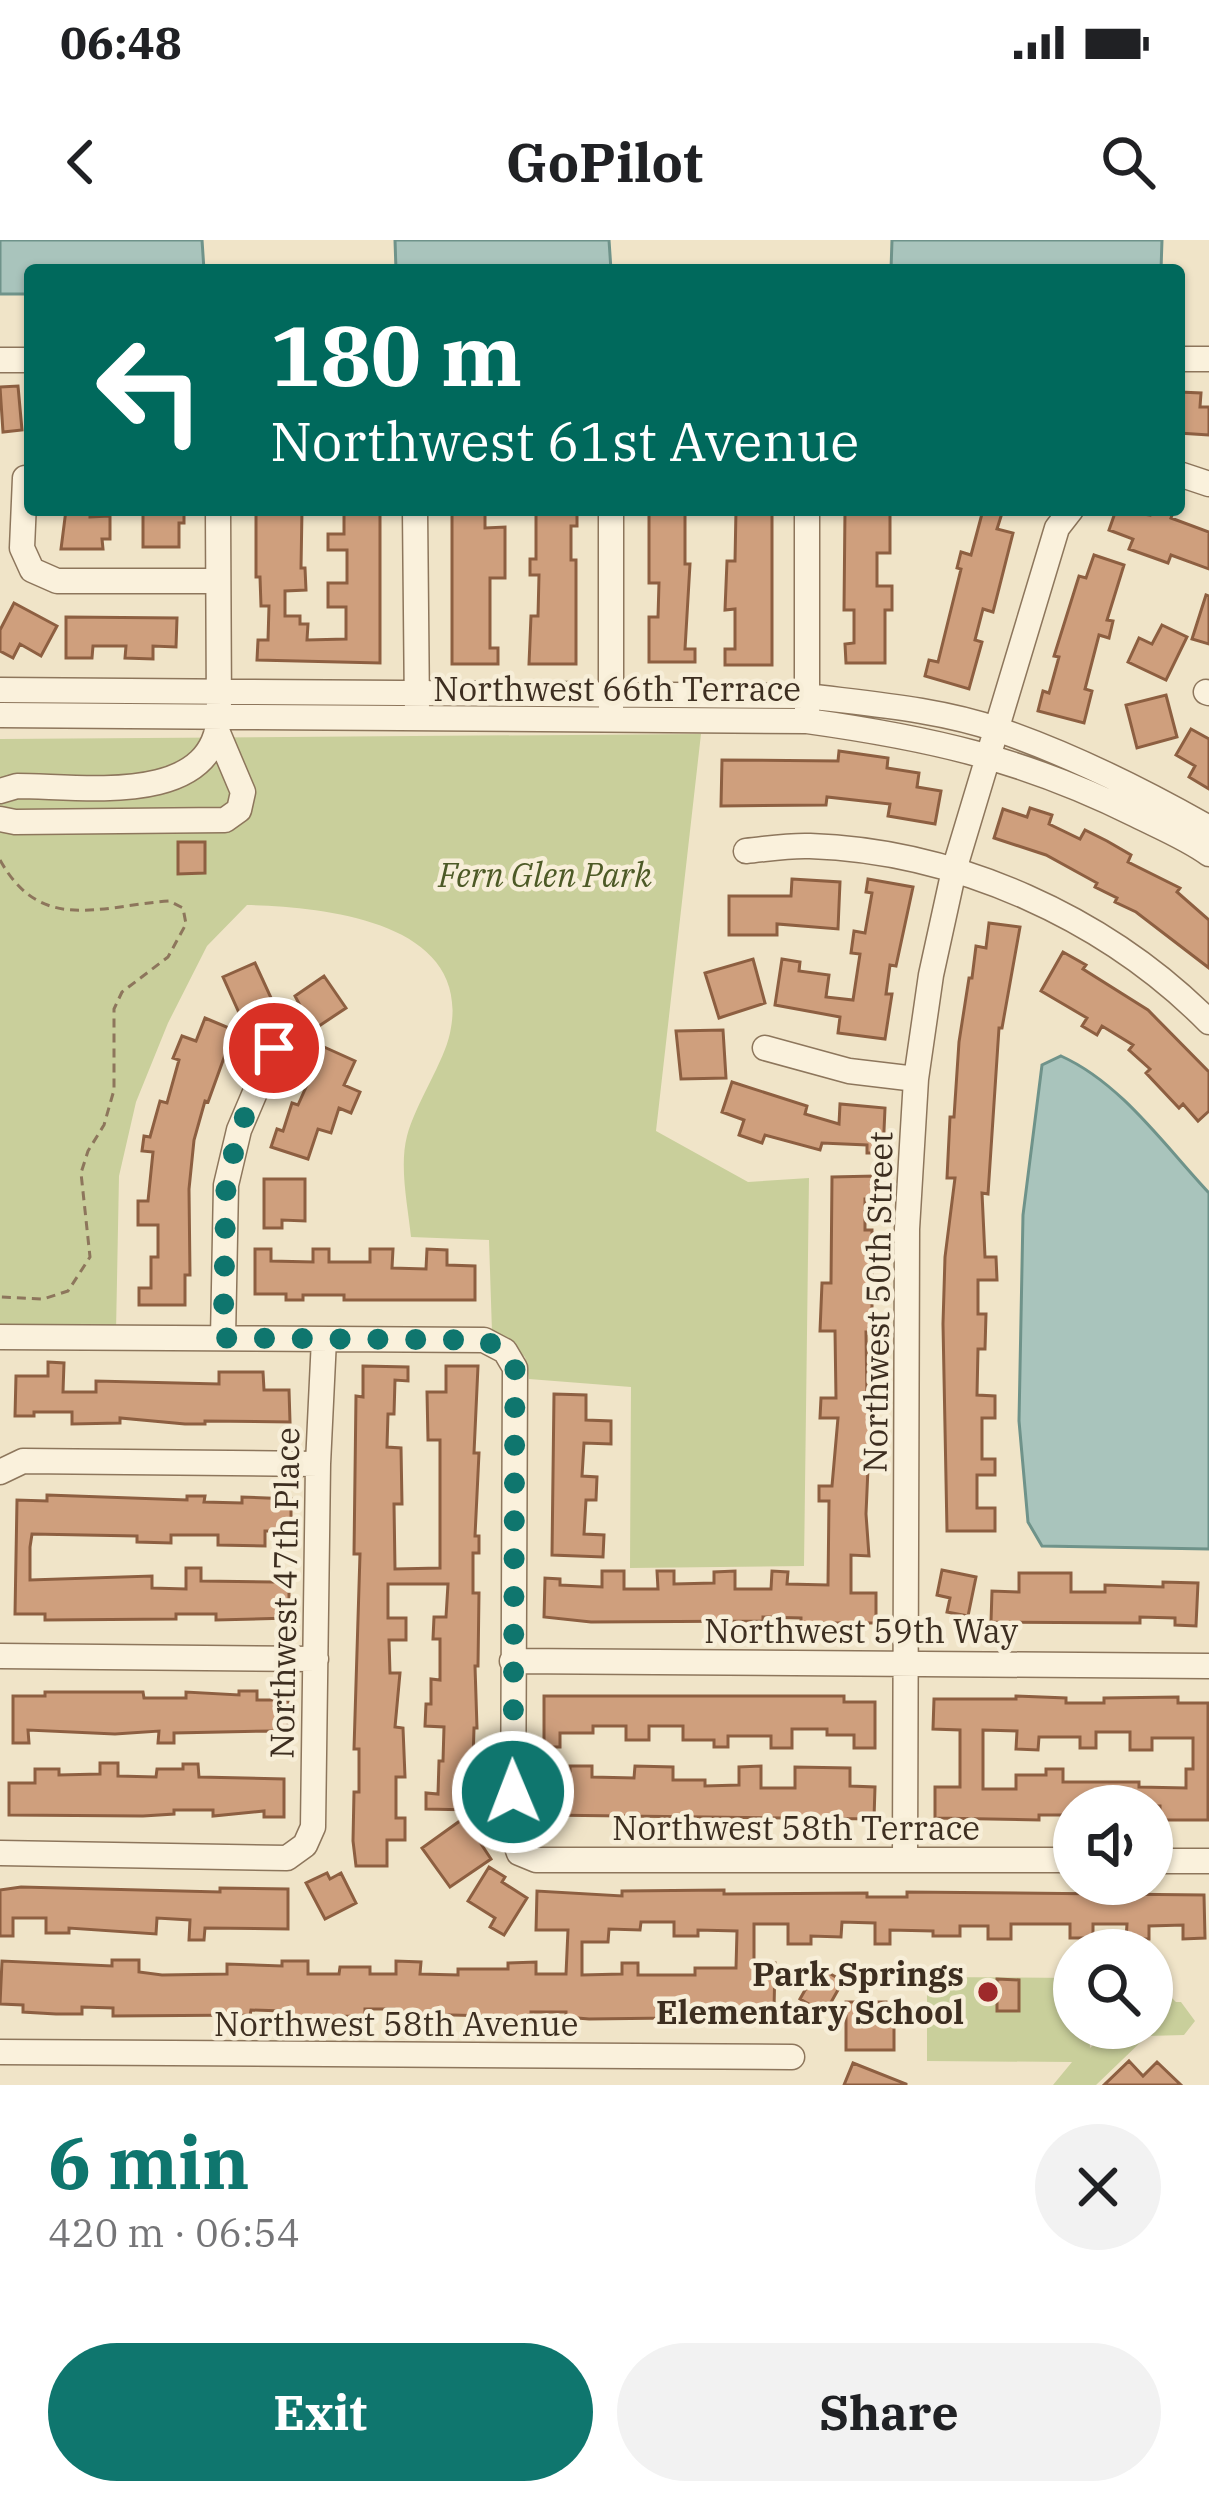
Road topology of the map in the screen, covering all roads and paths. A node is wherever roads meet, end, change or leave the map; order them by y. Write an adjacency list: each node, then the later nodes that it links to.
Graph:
1 (24, 501): 7 (street)
2 (218, 516): 7 (street)
3 (415, 516): 9 (street)
4 (611, 516): 11 (street)
5 (807, 516): 10 (street)
6 (1066, 516): 14 (street, Northwest 50th Street)
7 (217, 581): 13 (street)
8 (0, 690): 13 (street, Northwest 66th Terrace)
9 (417, 708): 11 (street, Northwest 66th Terrace); 13 (street, Northwest 66th Terrace)
10 (807, 708): 11 (street, Northwest 66th Terrace); 14 (street, Northwest 66th Terrace); 15 (street, Northwest 66th Terrace)
11 (611, 709)
12 (0, 715): 13 (street, Northwest 66th Terrace)
13 (218, 715): 16 (street); 17 (street)
14 (995, 728): 15 (street, Northwest 50th Street); 18 (street, Northwest 66th Terrace)
15 (988, 754): 18 (street, Northwest 66th Terrace); 21 (street, Northwest 50th Street)
16 (0, 791)
17 (0, 819)
18 (1208, 845)
19 (746, 851): 21 (street)
20 (0, 860): 26 (path)
21 (954, 869): 22 (street); 25 (street, Northwest 50th Street)
22 (1209, 1022)
23 (274, 1048): 28 (street)
24 (765, 1048): 25 (street)
25 (916, 1079): 35 (street, Northwest 50th Street)
26 (0, 1297)
27 (0, 1336): 28 (street)
28 (223, 1338): 29 (street)
29 (324, 1339): 30 (street, Northwest 47th Place); 34 (street)
30 (318, 1464): 31 (street); 33 (street, Northwest 47th Place)
31 (1, 1471)
32 (0, 1656): 33 (street)
33 (316, 1659): 37 (street, Northwest 47th Place)
34 (512, 1660): 35 (street, Northwest 59th Way); 38 (street, Northwest 58th Terrace)
35 (904, 1663): 36 (street, Northwest 59th Way); 38 (street, Northwest 50th Street)
36 (1209, 1666)
37 (0, 1853)
38 (905, 1860): 39 (street, Northwest 58th Terrace)
39 (1053, 1860)
40 (1173, 1861): 41 (street)
41 (1209, 1861)
42 (0, 2052): 43 (street, Northwest 58th Avenue)
43 (366, 2056): 44 (street, Northwest 58th Avenue); 45 (street)
44 (792, 2057)
45 (366, 2085)

